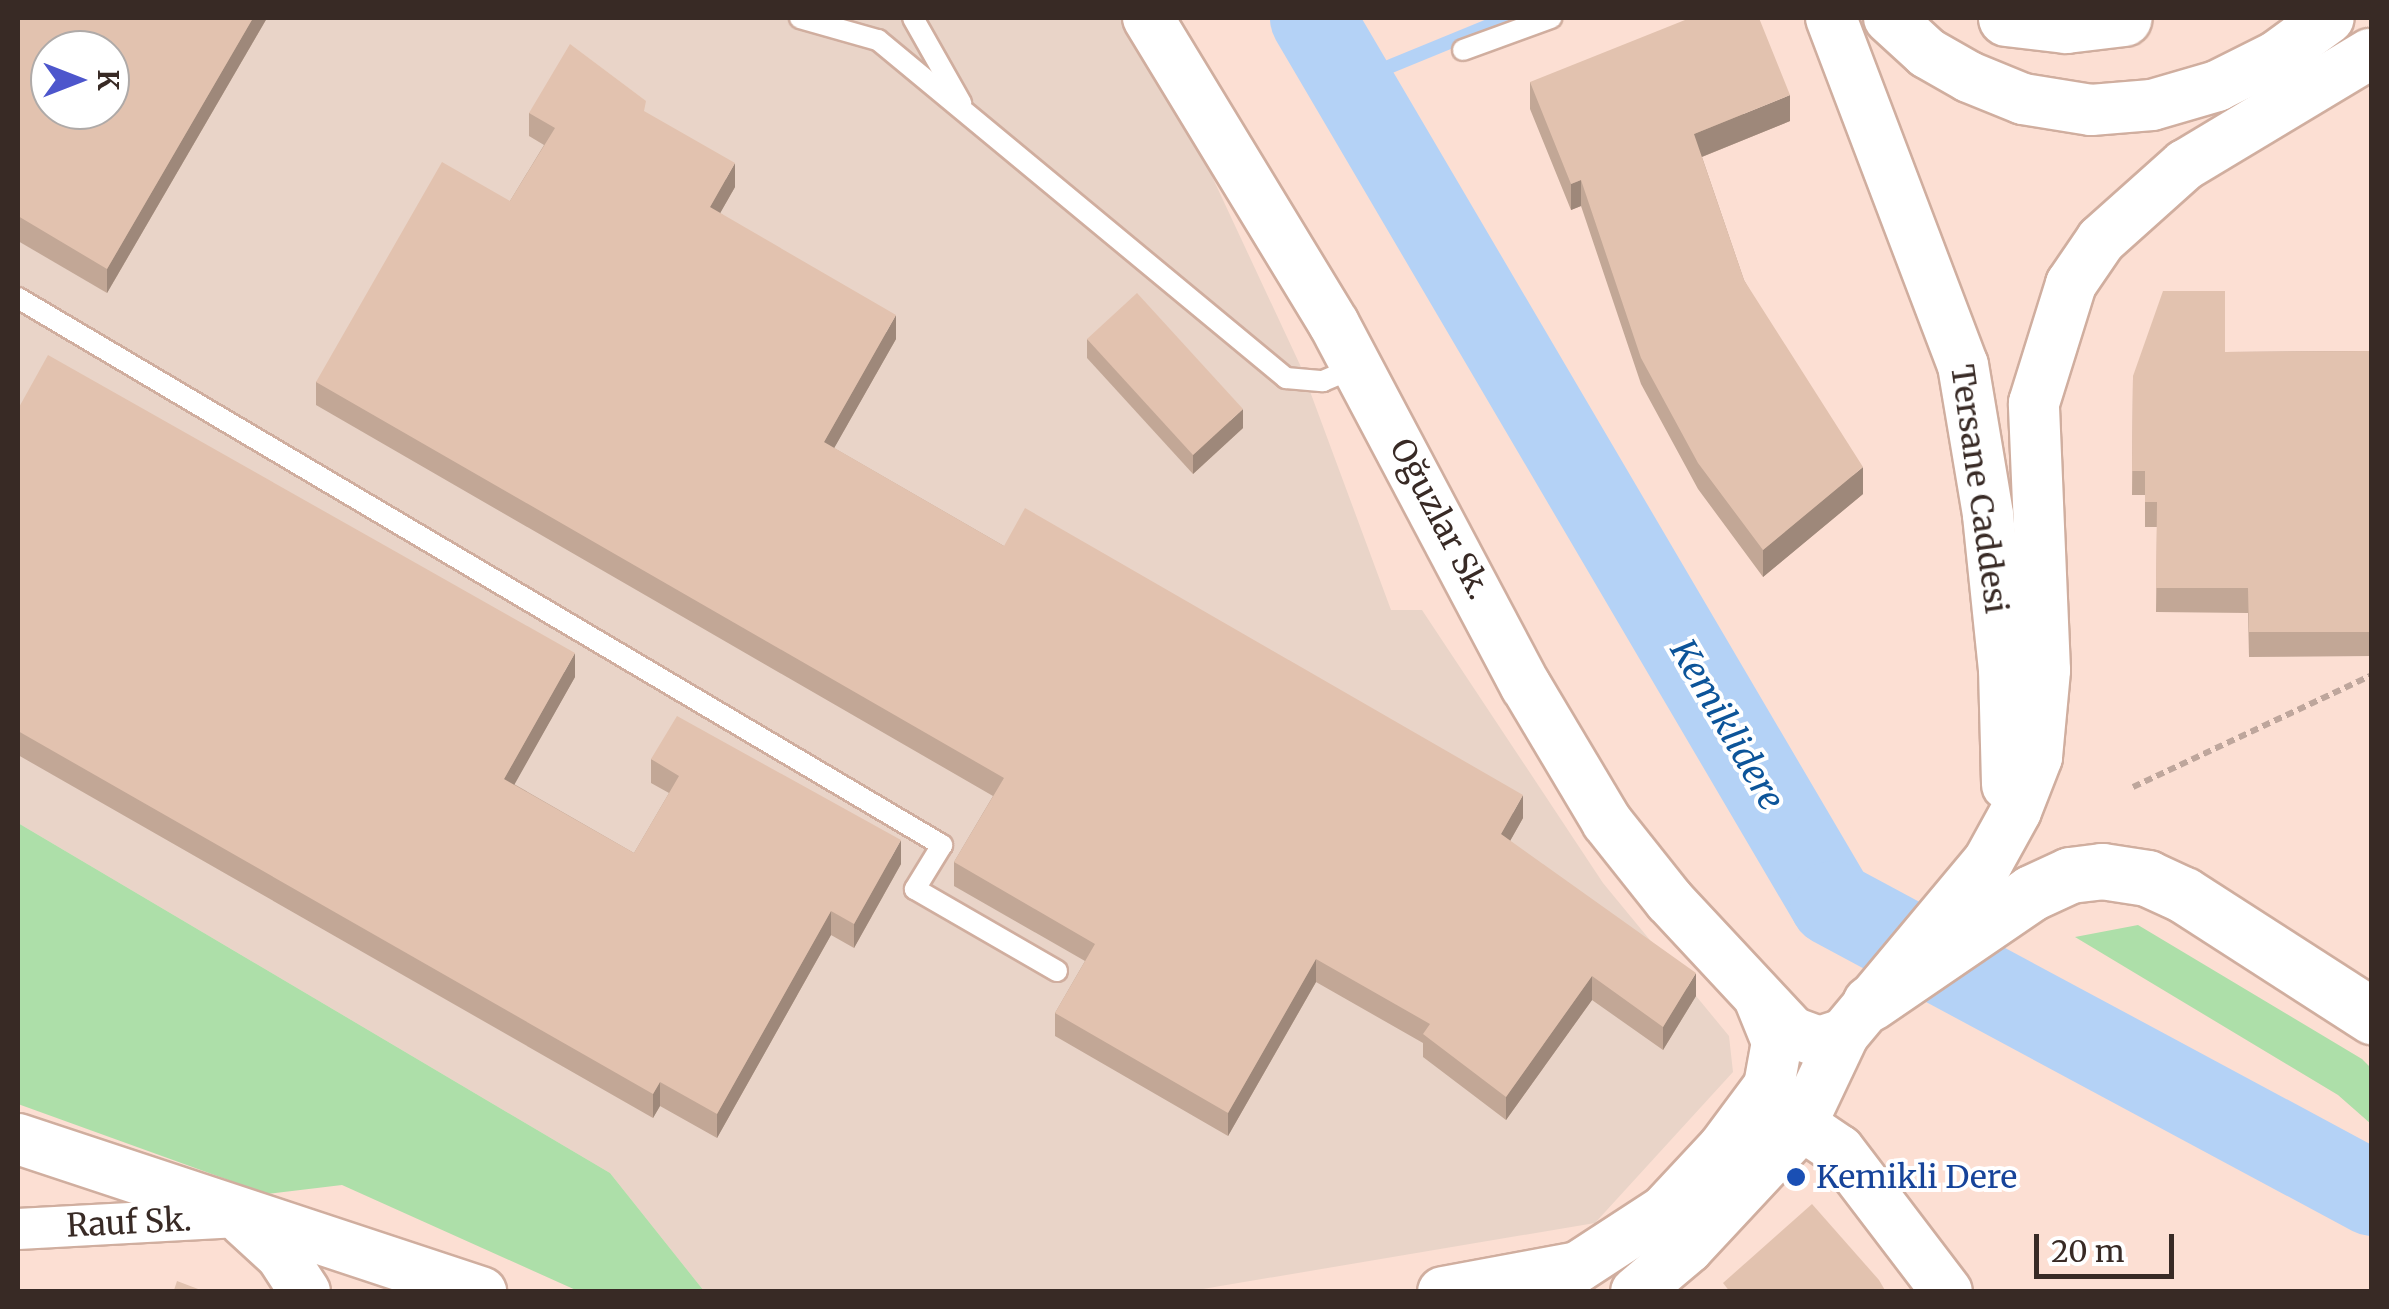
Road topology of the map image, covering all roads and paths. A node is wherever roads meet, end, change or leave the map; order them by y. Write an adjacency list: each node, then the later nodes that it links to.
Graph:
1 (800, 18): 12 (lane)
2 (913, 18): 12 (lane)
3 (1148, 18): 14 (street, Oğuzlar Sk.)
4 (1551, 18): 10 (lane)
5 (1831, 18): 17 (street, Tersane Caddesi)
6 (1889, 18): 9 (street)
7 (2006, 18): 8 (highway)
8 (2124, 18)
9 (2330, 18)
10 (1463, 50)
11 (2370, 54): 17 (street)
12 (968, 116): 14 (lane)
13 (18, 298): 18 (lane)
14 (1358, 366): 19 (street, Oğuzlar Sk.)
15 (2372, 675): 16 (path)
16 (2133, 787)
17 (2009, 878): 20 (highway); 21 (highway)
18 (1058, 971)
19 (1760, 1000): 21 (street); 24 (street)
20 (2372, 1016)
21 (1857, 1018): 23 (street)
22 (18, 1138): 25 (street)
23 (1819, 1140): 24 (street); 32 (street); 33 (street)
24 (1723, 1148): 27 (street)
25 (241, 1217): 26 (street, Rauf Sk.); 28 (street); 29 (street)
26 (18, 1229)
27 (1560, 1283): 31 (street)
28 (460, 1285): 30 (street)
29 (305, 1292)
30 (366, 1292)
31 (1443, 1292)
32 (1636, 1292)
33 (1948, 1292)

